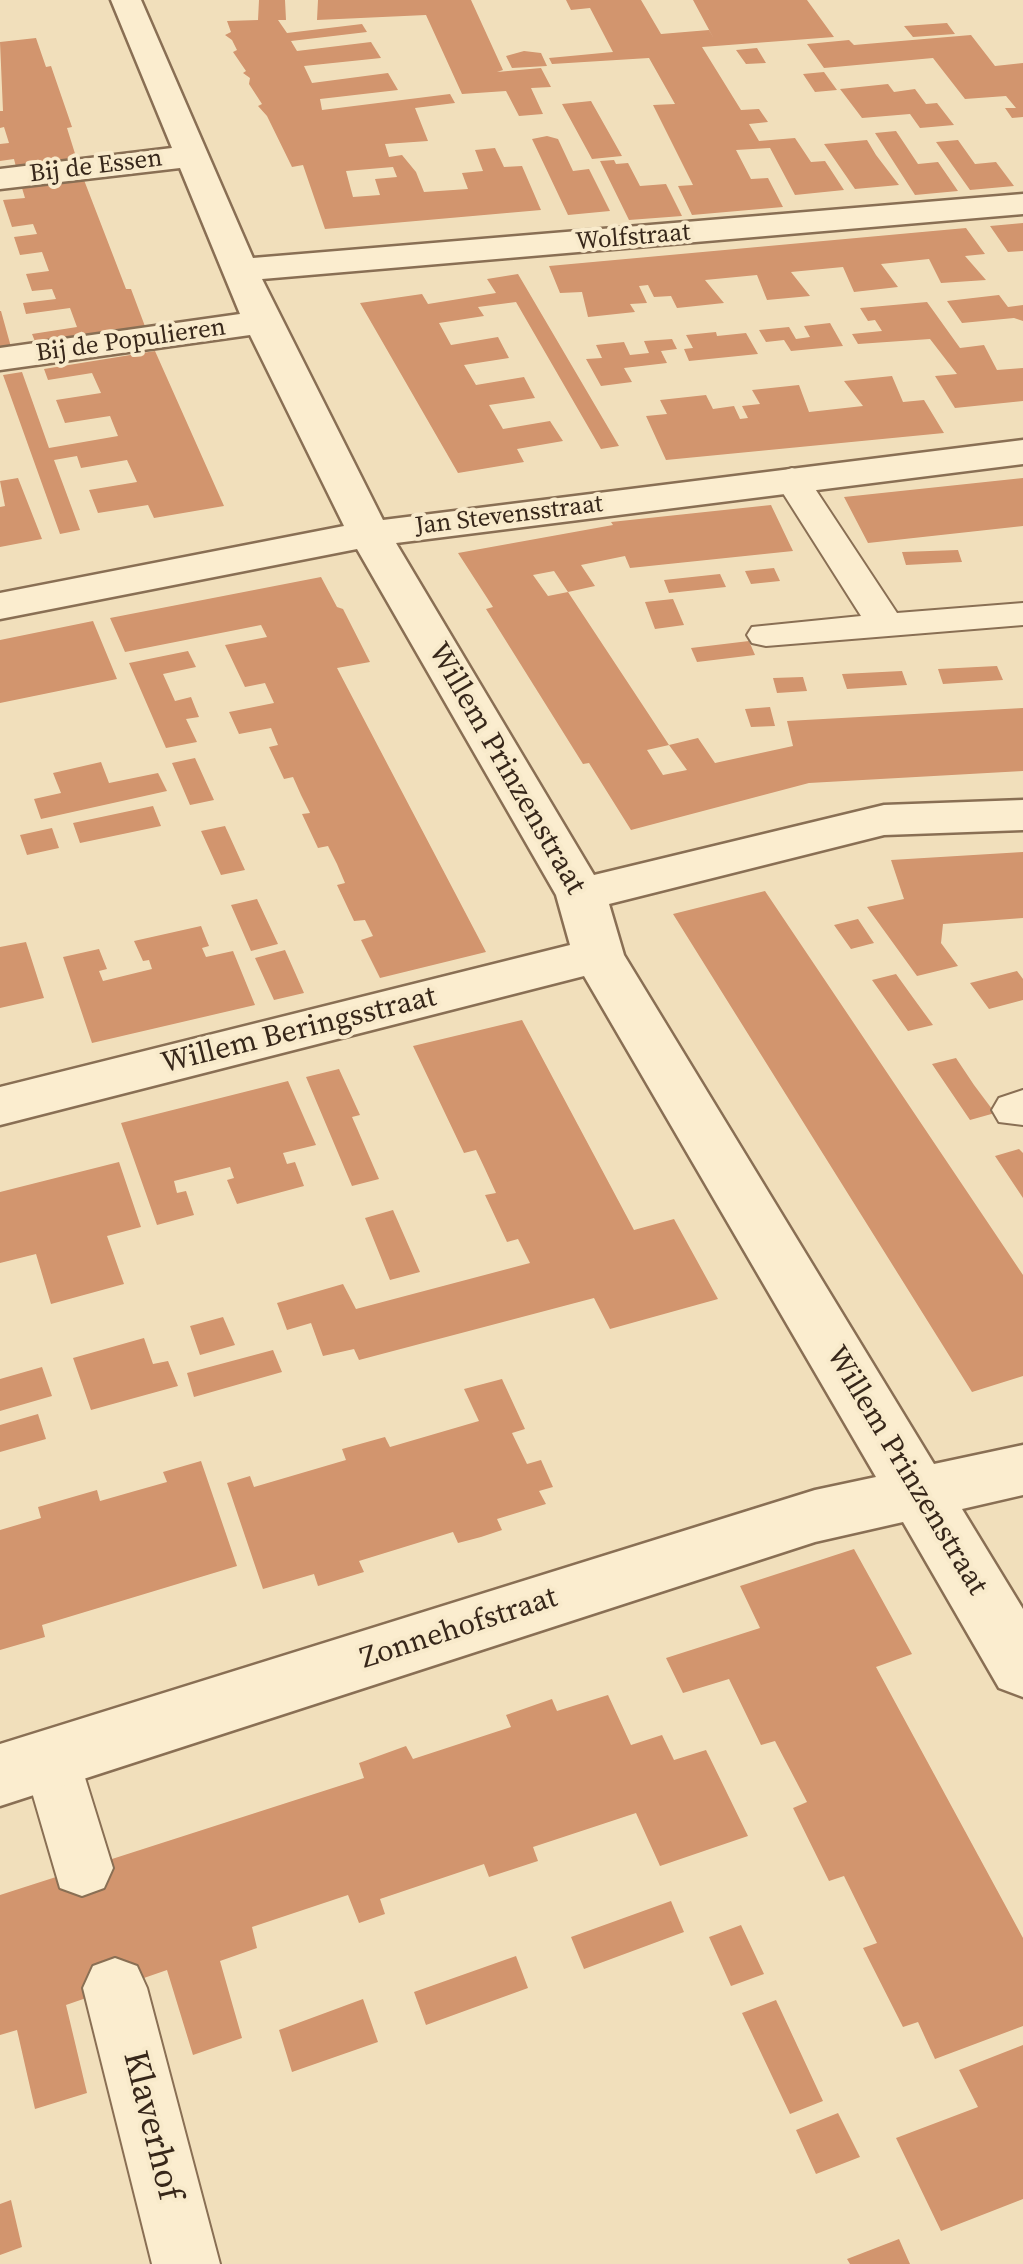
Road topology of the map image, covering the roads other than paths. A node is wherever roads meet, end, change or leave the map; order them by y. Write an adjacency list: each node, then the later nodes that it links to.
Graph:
1 (126, 0): 2 (street, Willem Prinzenstraat)
2 (192, 156): 3 (street, Bij de Essen); 5 (street, Willem Prinzenstraat)
3 (0, 179)
4 (1023, 204): 5 (street, Wolfstraat)
5 (242, 270): 6 (street, Willem Prinzenstraat)
6 (262, 322): 7 (street, Bij de Populieren); 10 (street, Willem Prinzenstraat)
7 (0, 358)
8 (1023, 452): 9 (street, Jan Stevensstraat)
9 (792, 479): 10 (street, Jan Stevensstraat); 13 (lane)
10 (369, 534): 11 (street, Jan Stevensstraat); 16 (street, Willem Prinzenstraat)
11 (0, 606)
12 (1023, 614): 13 (lane)
13 (886, 625): 14 (lane)
14 (766, 635)
15 (1023, 815): 16 (street)
16 (581, 895): 17 (street, Willem Prinzenstraat)
17 (598, 955): 18 (street, Willem Beringsstraat); 20 (street, Willem Prinzenstraat)
18 (0, 1106)
19 (1023, 1470): 20 (street, Zonnehofstraat)
20 (920, 1494): 21 (street, Willem Prinzenstraat); 22 (street, Zonnehofstraat)
21 (1023, 1668)
22 (26, 1766): 23 (lane)
23 (82, 1868)
24 (115, 1988): 25 (lane, Klaverhof)
25 (186, 2264)

